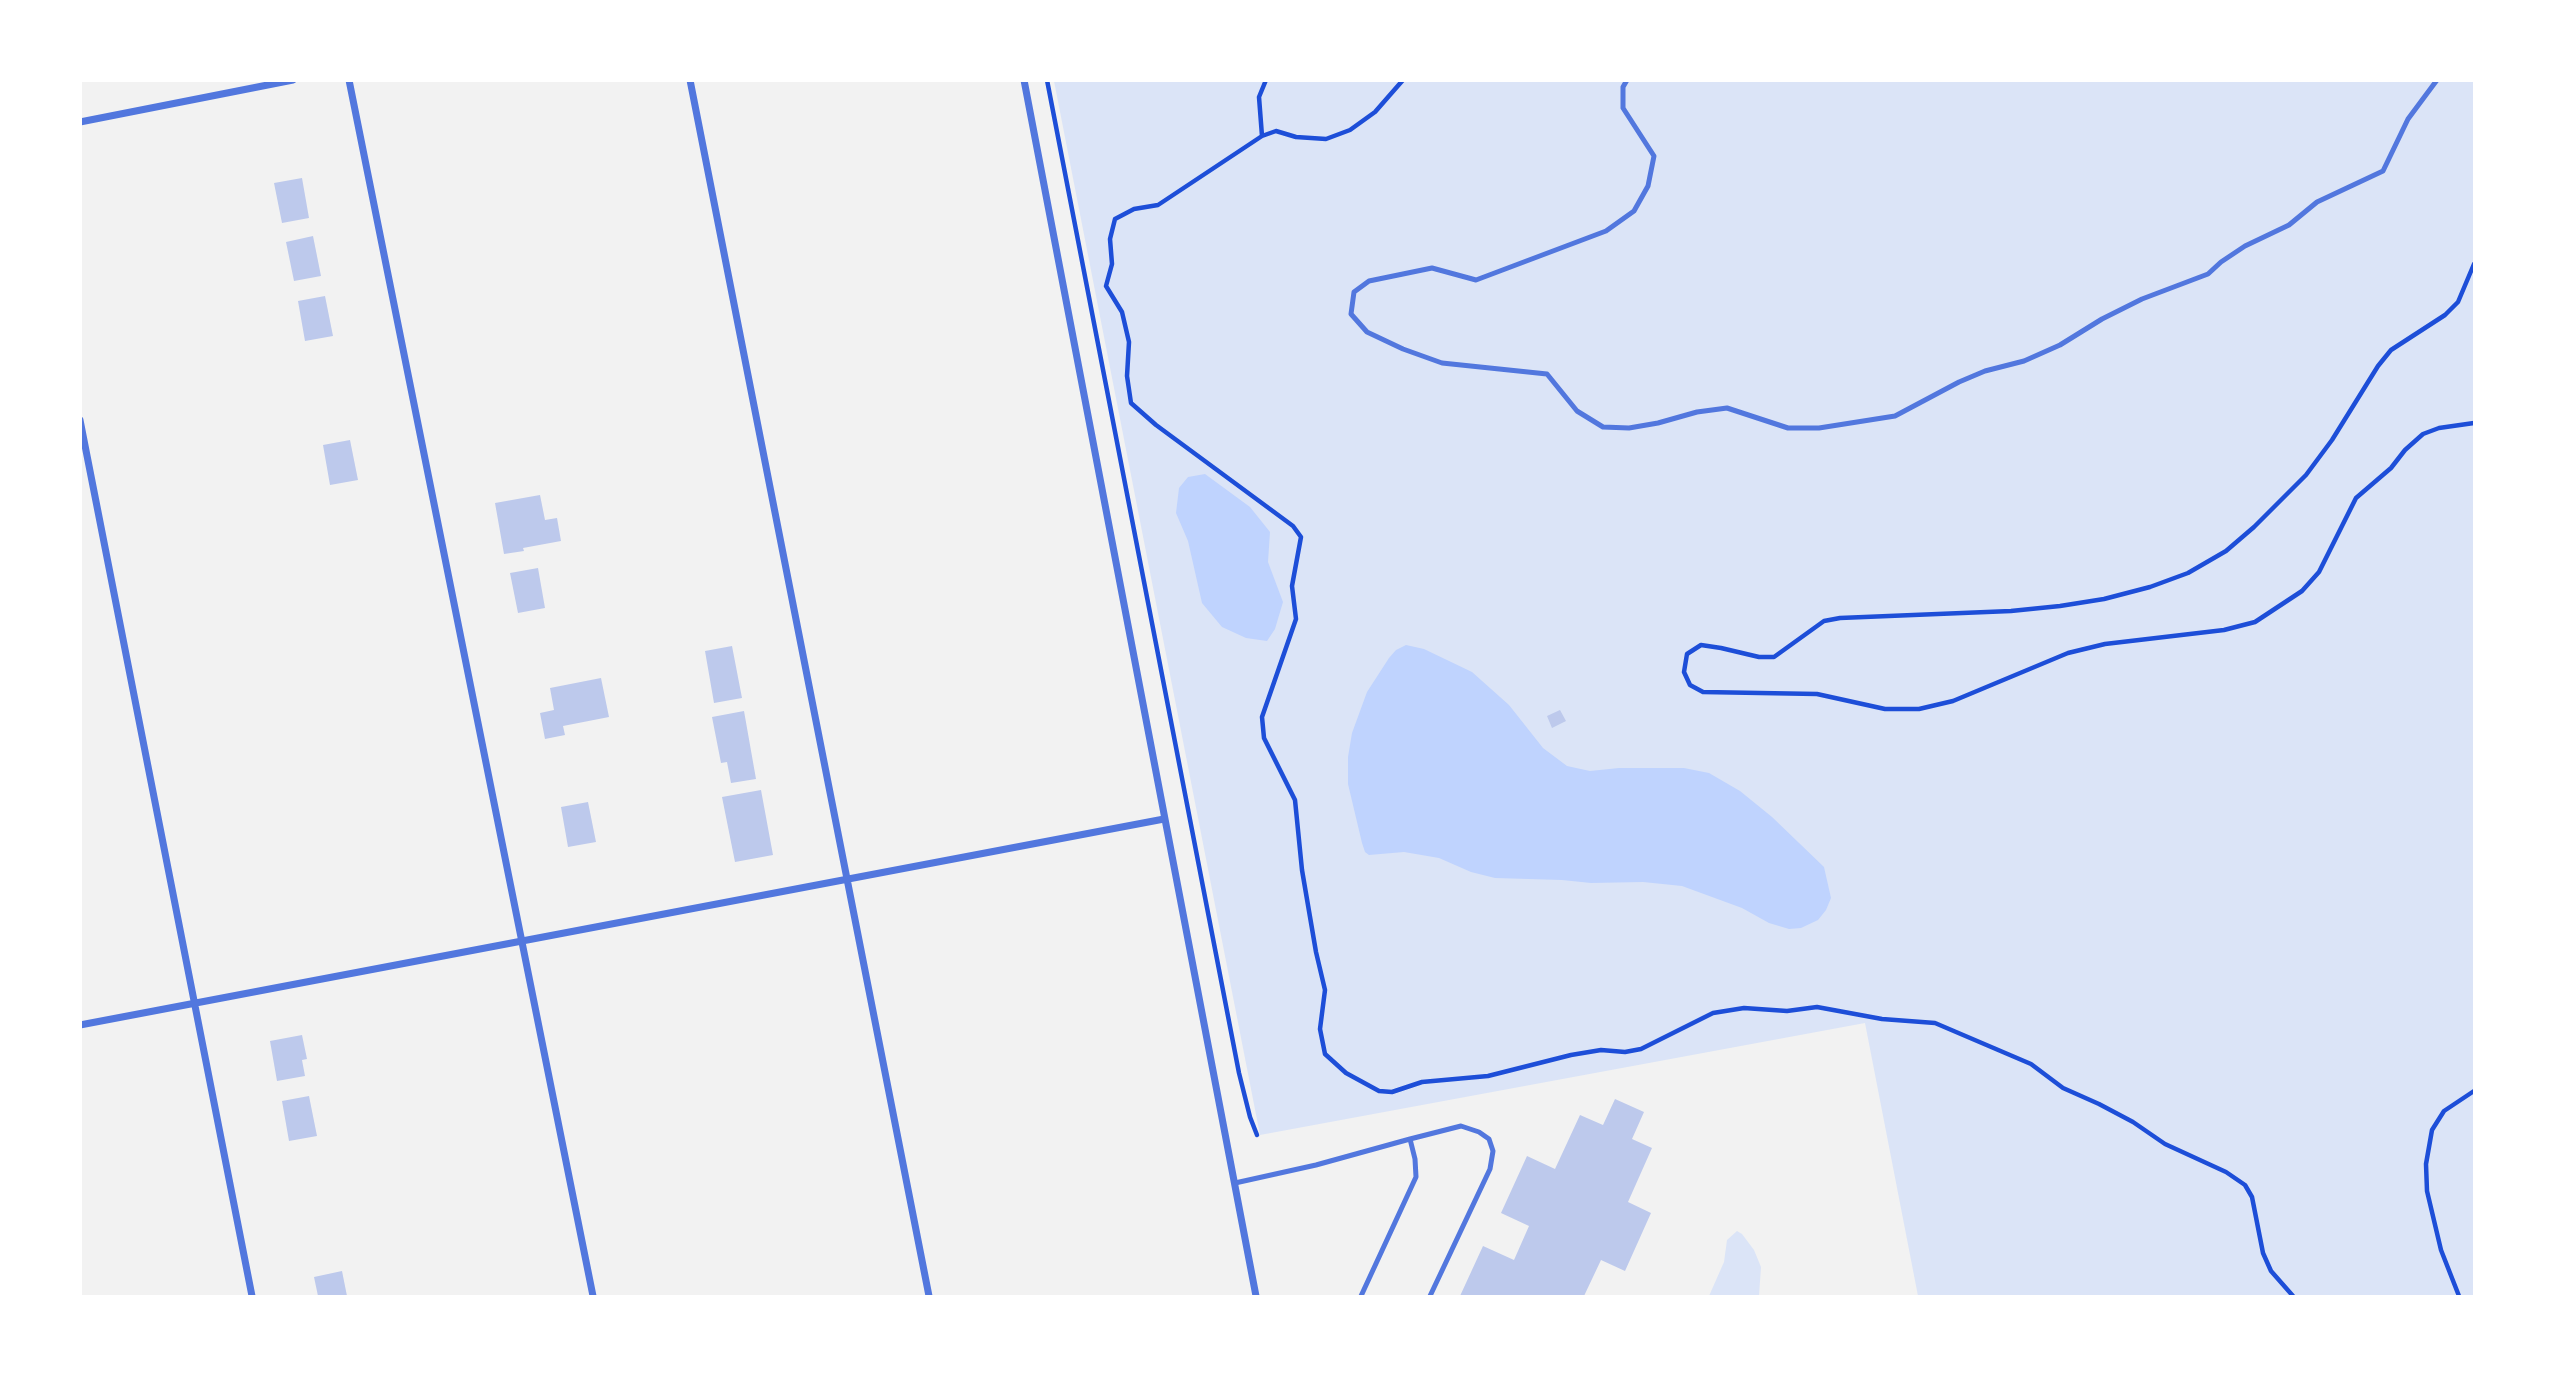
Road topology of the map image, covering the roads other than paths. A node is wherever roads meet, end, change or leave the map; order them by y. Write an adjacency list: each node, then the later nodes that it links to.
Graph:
1 (293, 80): 7 (street)
2 (349, 80): 11 (street)
3 (690, 80): 10 (street)
4 (1024, 80): 9 (street)
5 (1627, 80): 6 (lane)
6 (2437, 80)
7 (80, 122)
8 (80, 420): 12 (street)
9 (1164, 820): 10 (street); 15 (street)
10 (847, 878): 11 (street); 18 (street)
11 (522, 942): 12 (street); 17 (street)
12 (195, 1004): 13 (street); 16 (street)
13 (80, 1025)
14 (1410, 1139): 15 (lane); 20 (lane); 21 (lane)
15 (1235, 1183): 19 (street)
16 (251, 1297)
17 (593, 1297)
18 (929, 1297)
19 (1256, 1297)
20 (1361, 1297)
21 (1430, 1297)

